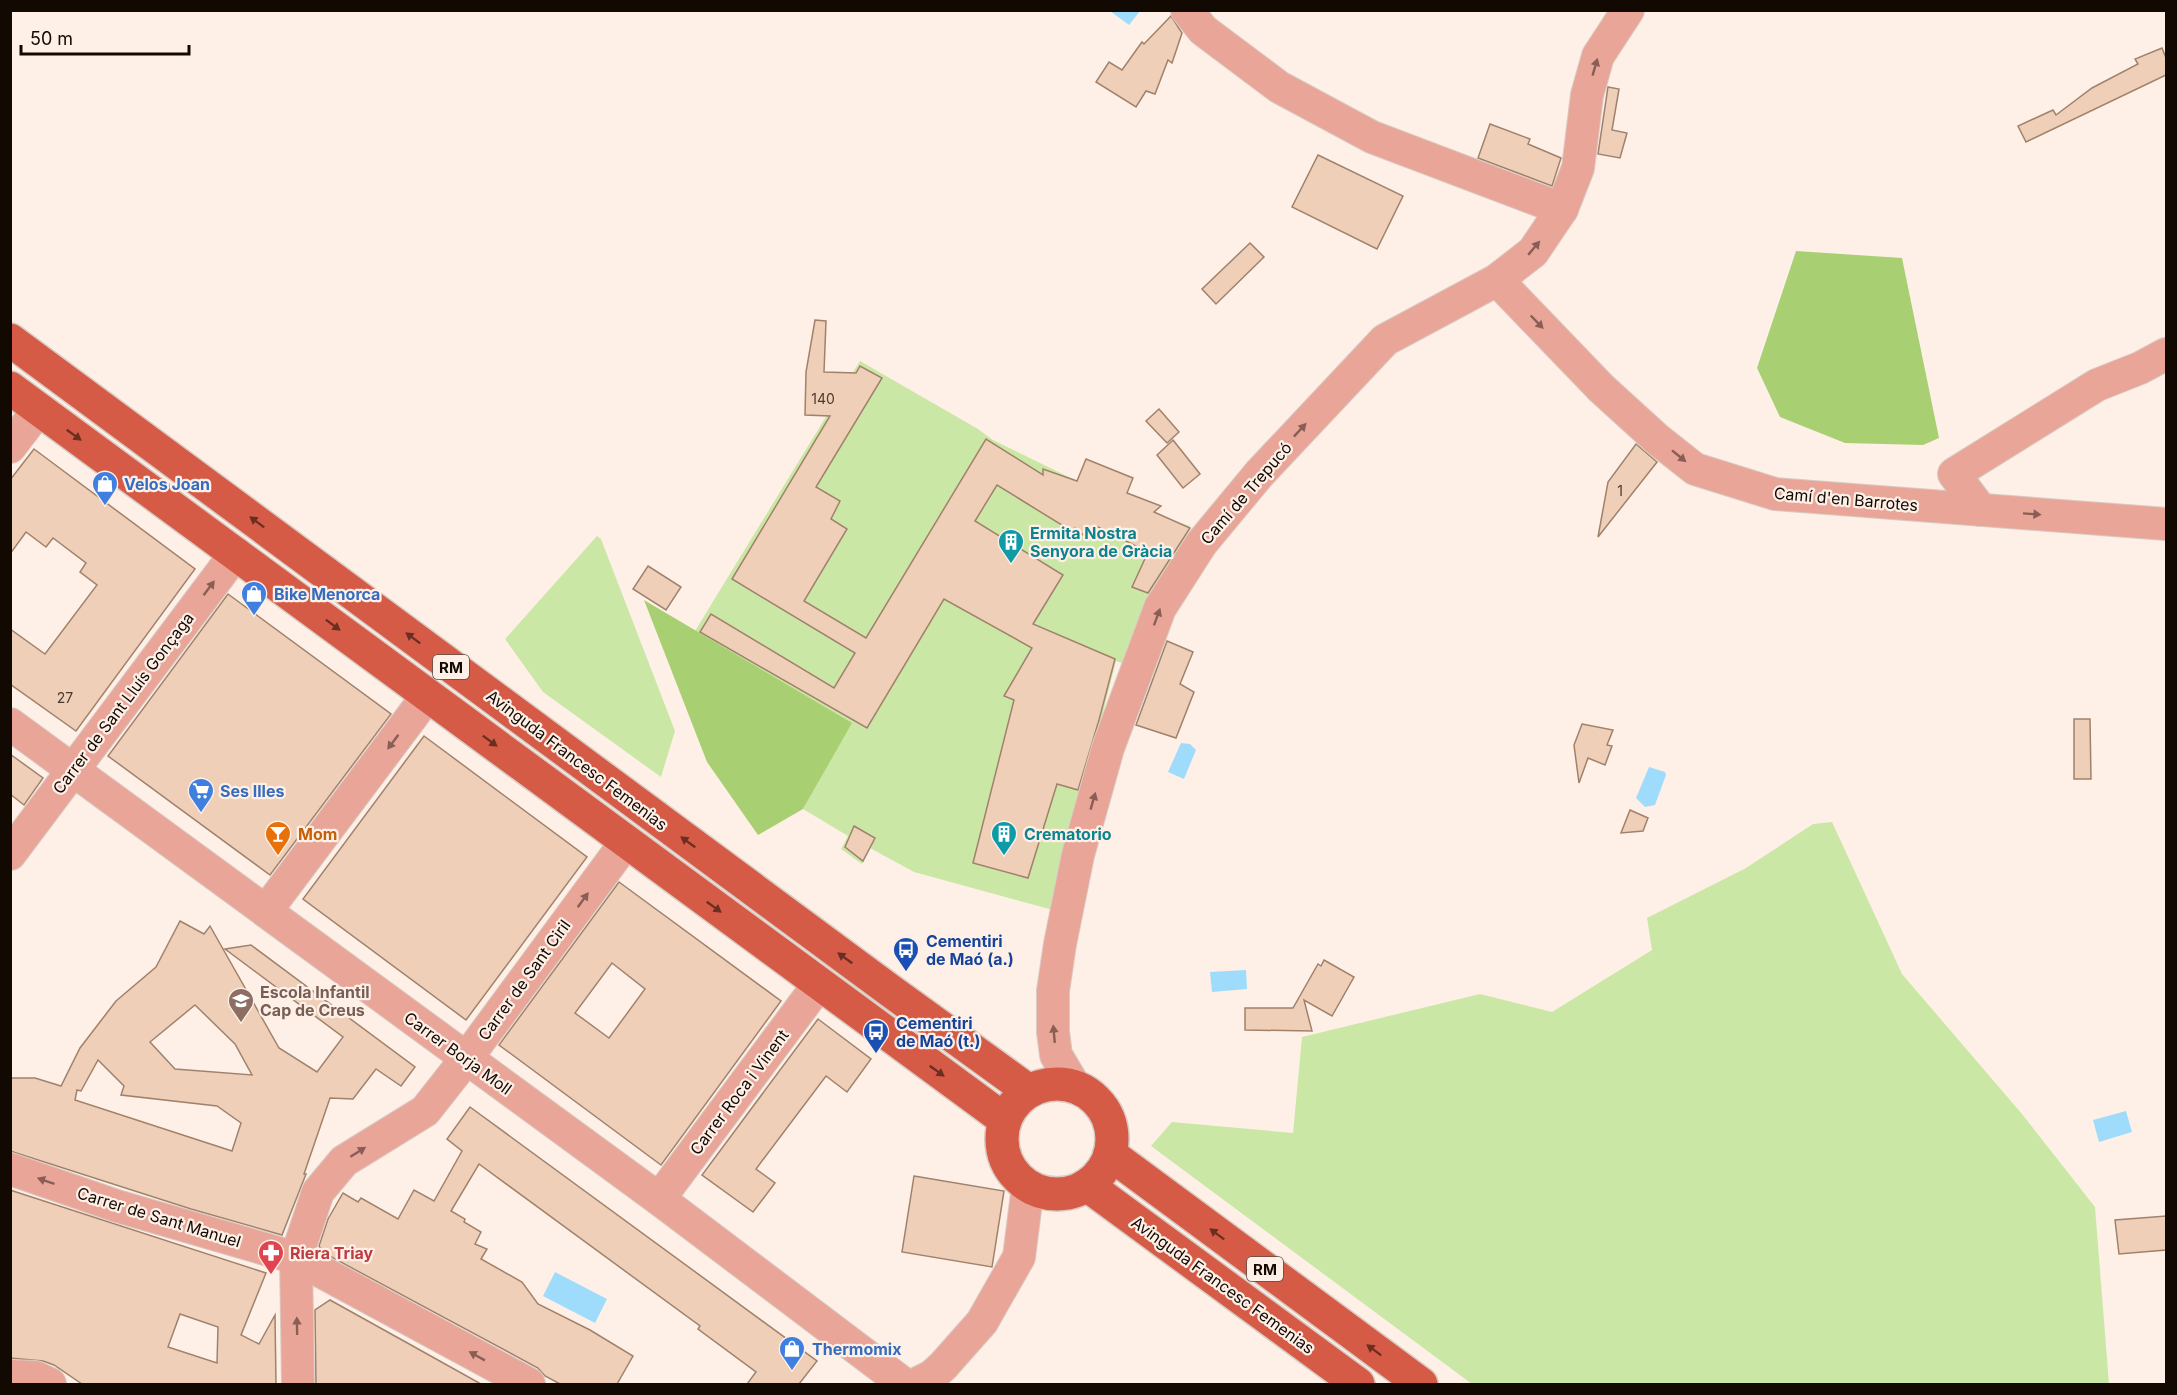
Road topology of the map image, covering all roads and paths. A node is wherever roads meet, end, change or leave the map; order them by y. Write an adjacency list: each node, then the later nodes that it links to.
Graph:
1 (1187, 10): 3 (street)
2 (1628, 10): 3 (street, Camí de Trepucó, one-way to 2)
3 (1562, 208): 4 (street, Camí de Trepucó, one-way to 3)
4 (1497, 280): 10 (street, Camí d'en Barrotes, one-way to 10); 21 (street, Camí de Trepucó, one-way to 4)
5 (10, 340): 22 (main road, Avinguda Francesc Femenias / RM, one-way to 5)
6 (2166, 354): 10 (street)
7 (10, 388): 8 (main road, RM)
8 (39, 409): 9 (street); 12 (main road, RM, one-way to 12)
9 (10, 447)
10 (1981, 510): 11 (street, Camí d'en Barrotes, one-way to 11)
11 (2166, 524)
12 (236, 553): 13 (main road, RM, one-way to 13); 15 (street, Carrer de Sant Lluís Gonçaga, one-way to 12)
13 (428, 695): 16 (main road, RM, one-way to 16); 18 (street, one-way to 18)
14 (10, 724): 15 (street, Carrer Borja Moll)
15 (72, 771): 17 (street, Carrer de Sant Lluís Gonçaga); 18 (street, Carrer Borja Moll)
16 (626, 842): 19 (main road, RM, one-way to 19); 20 (street, Carrer de Sant Ciril, one-way to 16)
17 (10, 854)
18 (266, 911): 20 (street, Carrer Borja Moll)
19 (819, 984): 23 (main road, RM, one-way to 23); 28 (street, Carrer Roca i Vinent)
20 (466, 1059): 28 (street, Carrer Borja Moll); 29 (street, Carrer de Sant Ciril, one-way to 20)
21 (1075, 1087): 22 (main road); 24 (main road)
22 (1029, 1091): 23 (main road)
23 (1005, 1120): 27 (main road)
24 (1110, 1154): 26 (main road); 37 (main road, RM, one-way to 24)
25 (10, 1169): 29 (street, Carrer de Sant Manuel, one-way to 25)
26 (1087, 1185): 27 (main road); 36 (main road, Avinguda Francesc Femenias / RM)
27 (1028, 1186): 35 (street)
28 (659, 1199): 34 (street, Carrer Borja Moll)
29 (296, 1258): 32 (street, Carrer de Sant Ciril, one-way to 29); 33 (street, Carrer de Sant Manuel, one-way to 29)
30 (10, 1376): 31 (street)
31 (50, 1384)
32 (298, 1384)
33 (529, 1384)
34 (904, 1384)
35 (916, 1384)
36 (1358, 1384)
37 (1421, 1384)

